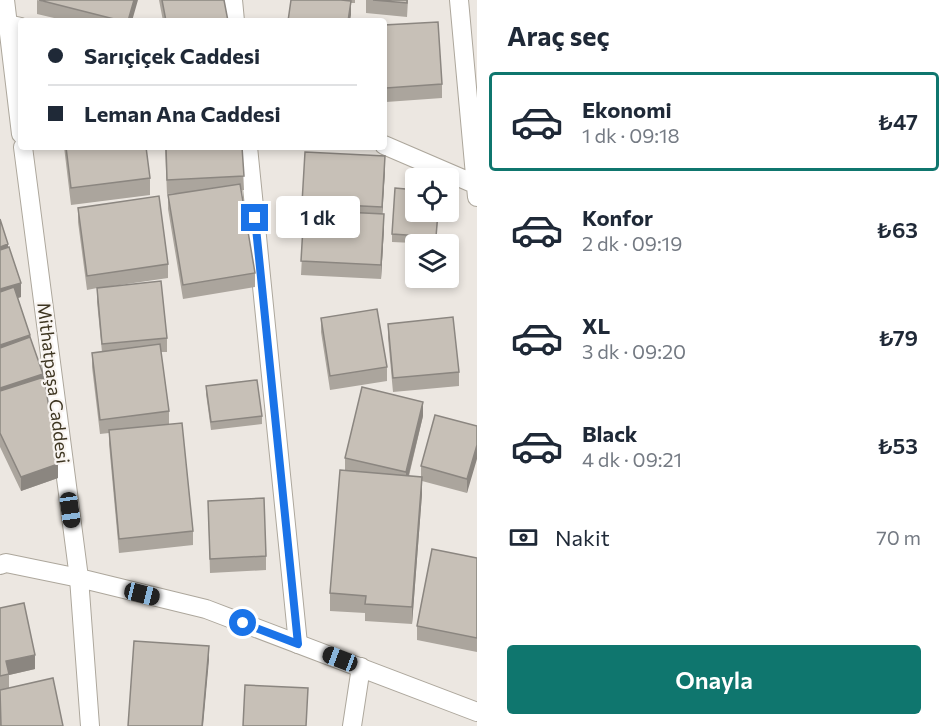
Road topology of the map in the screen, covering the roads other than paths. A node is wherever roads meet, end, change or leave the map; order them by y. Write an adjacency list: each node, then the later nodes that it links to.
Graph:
1 (5, 0): 5 (street)
2 (233, 0): 4 (street)
3 (459, 0): 10 (street)
4 (235, 18)
5 (9, 26): 6 (street)
6 (18, 107)
7 (387, 146): 10 (street)
8 (23, 150): 12 (street, Mithatpaşa Caddesi)
9 (248, 150): 13 (street)
10 (476, 189)
11 (2, 559): 12 (street)
12 (79, 578): 13 (street); 16 (street, Mithatpaşa Caddesi)
13 (298, 644): 14 (street)
14 (361, 667): 15 (street); 17 (street)
15 (477, 712)
16 (90, 726)
17 (352, 726)

